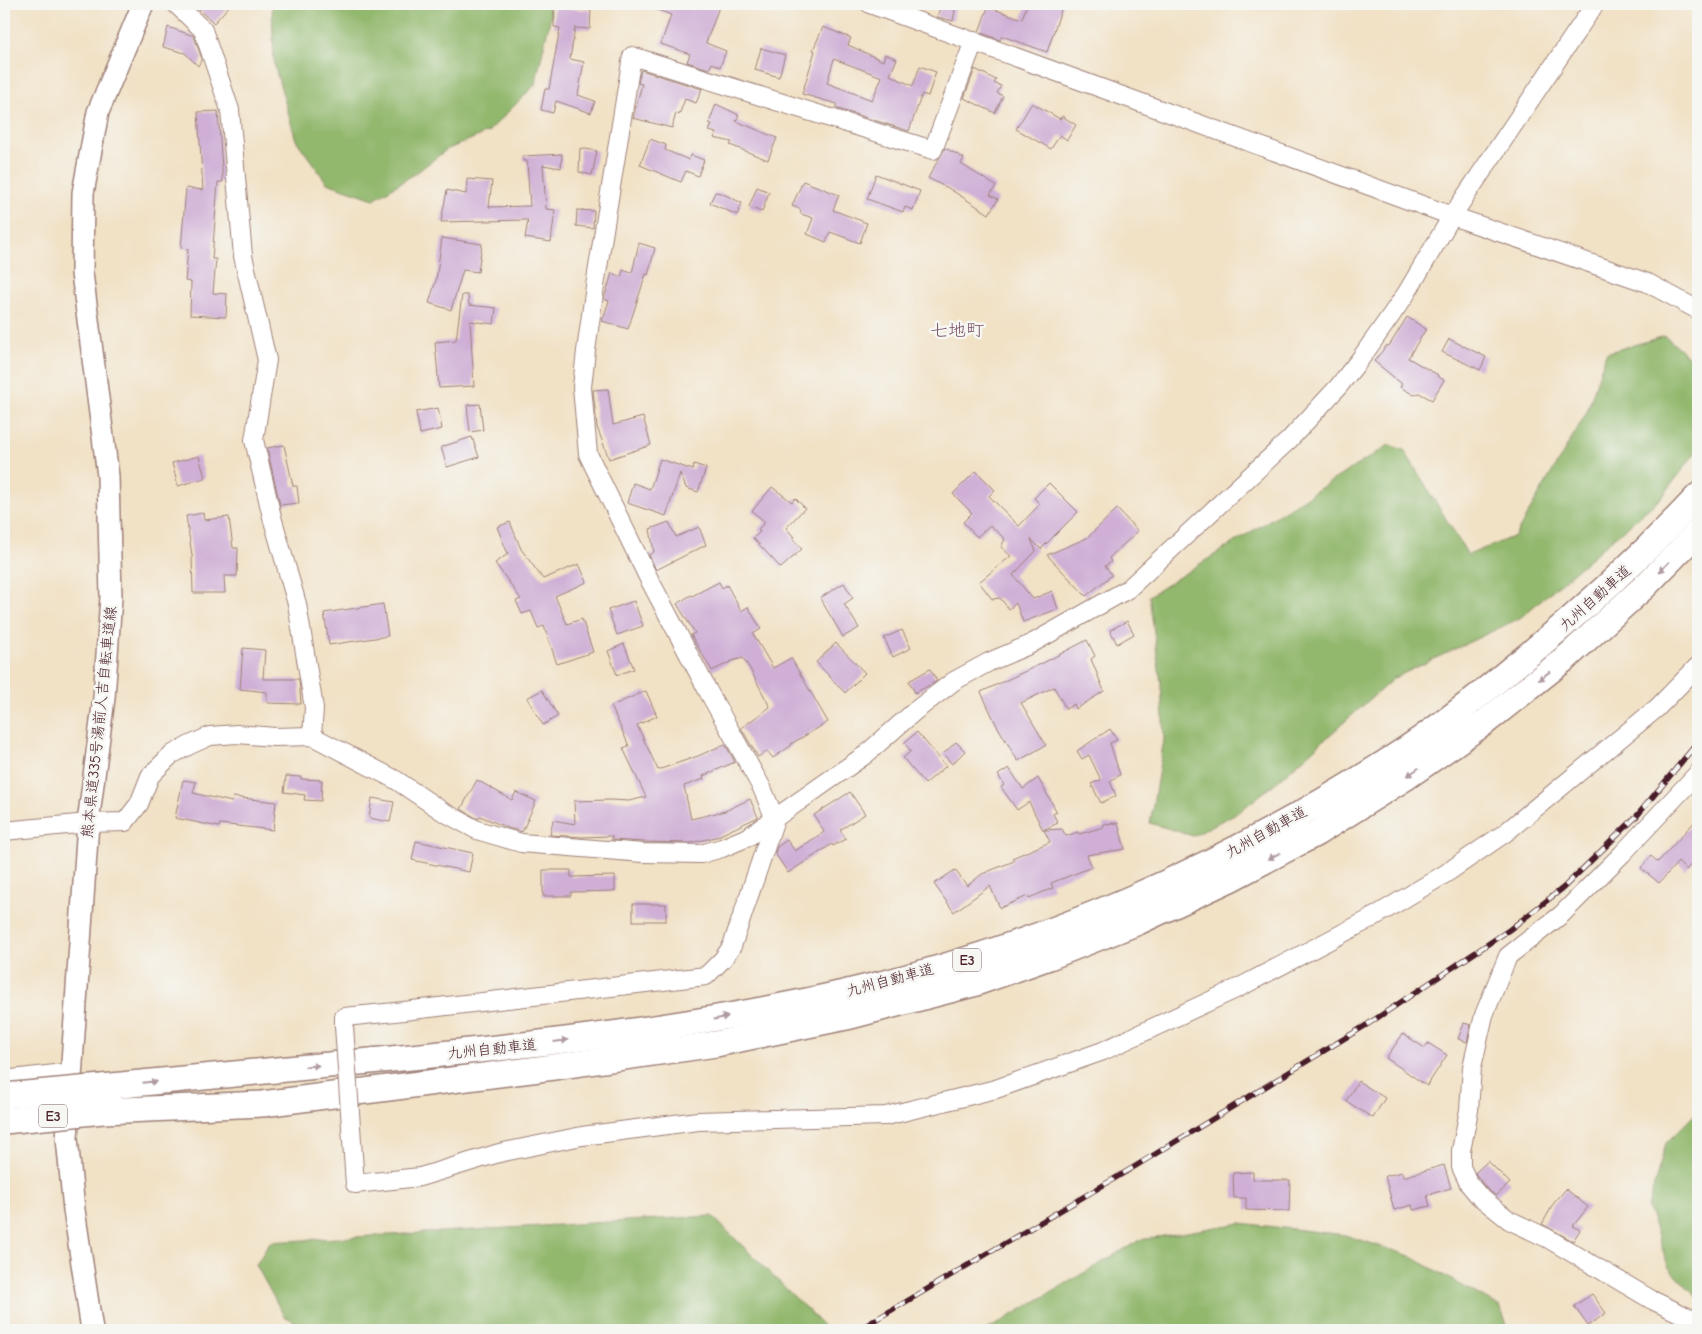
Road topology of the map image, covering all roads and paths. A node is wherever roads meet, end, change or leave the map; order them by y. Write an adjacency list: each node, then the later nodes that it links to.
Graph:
1 (143, 4): 14 (main road, 熊本県道335号湯前人吉自転車道線)
2 (176, 4): 11 (street)
3 (870, 4): 5 (street)
4 (1595, 4): 6 (street)
5 (974, 41): 6 (street); 13 (street)
6 (1452, 216): 7 (street); 13 (street)
7 (1698, 310)
8 (1698, 496): 18 (highway, 九州自動車道 / E3, one-way to 8, bridge)
9 (1698, 532): 19 (highway, 九州自動車道 / E3, one-way to 19, bridge)
10 (1698, 666): 13 (street, bridge)
11 (312, 736): 13 (street); 14 (street)
12 (1698, 773): 20 (street)
13 (776, 819)
14 (88, 823): 15 (street); 16 (main road, 熊本県道335号湯前人吉自転車道線)
15 (4, 831)
16 (72, 1072): 17 (street); 21 (main road, 熊本県道335号湯前人吉自転車道線)
17 (4, 1080)
18 (4, 1096)
19 (4, 1121)
20 (1689, 1324)
21 (92, 1330)

